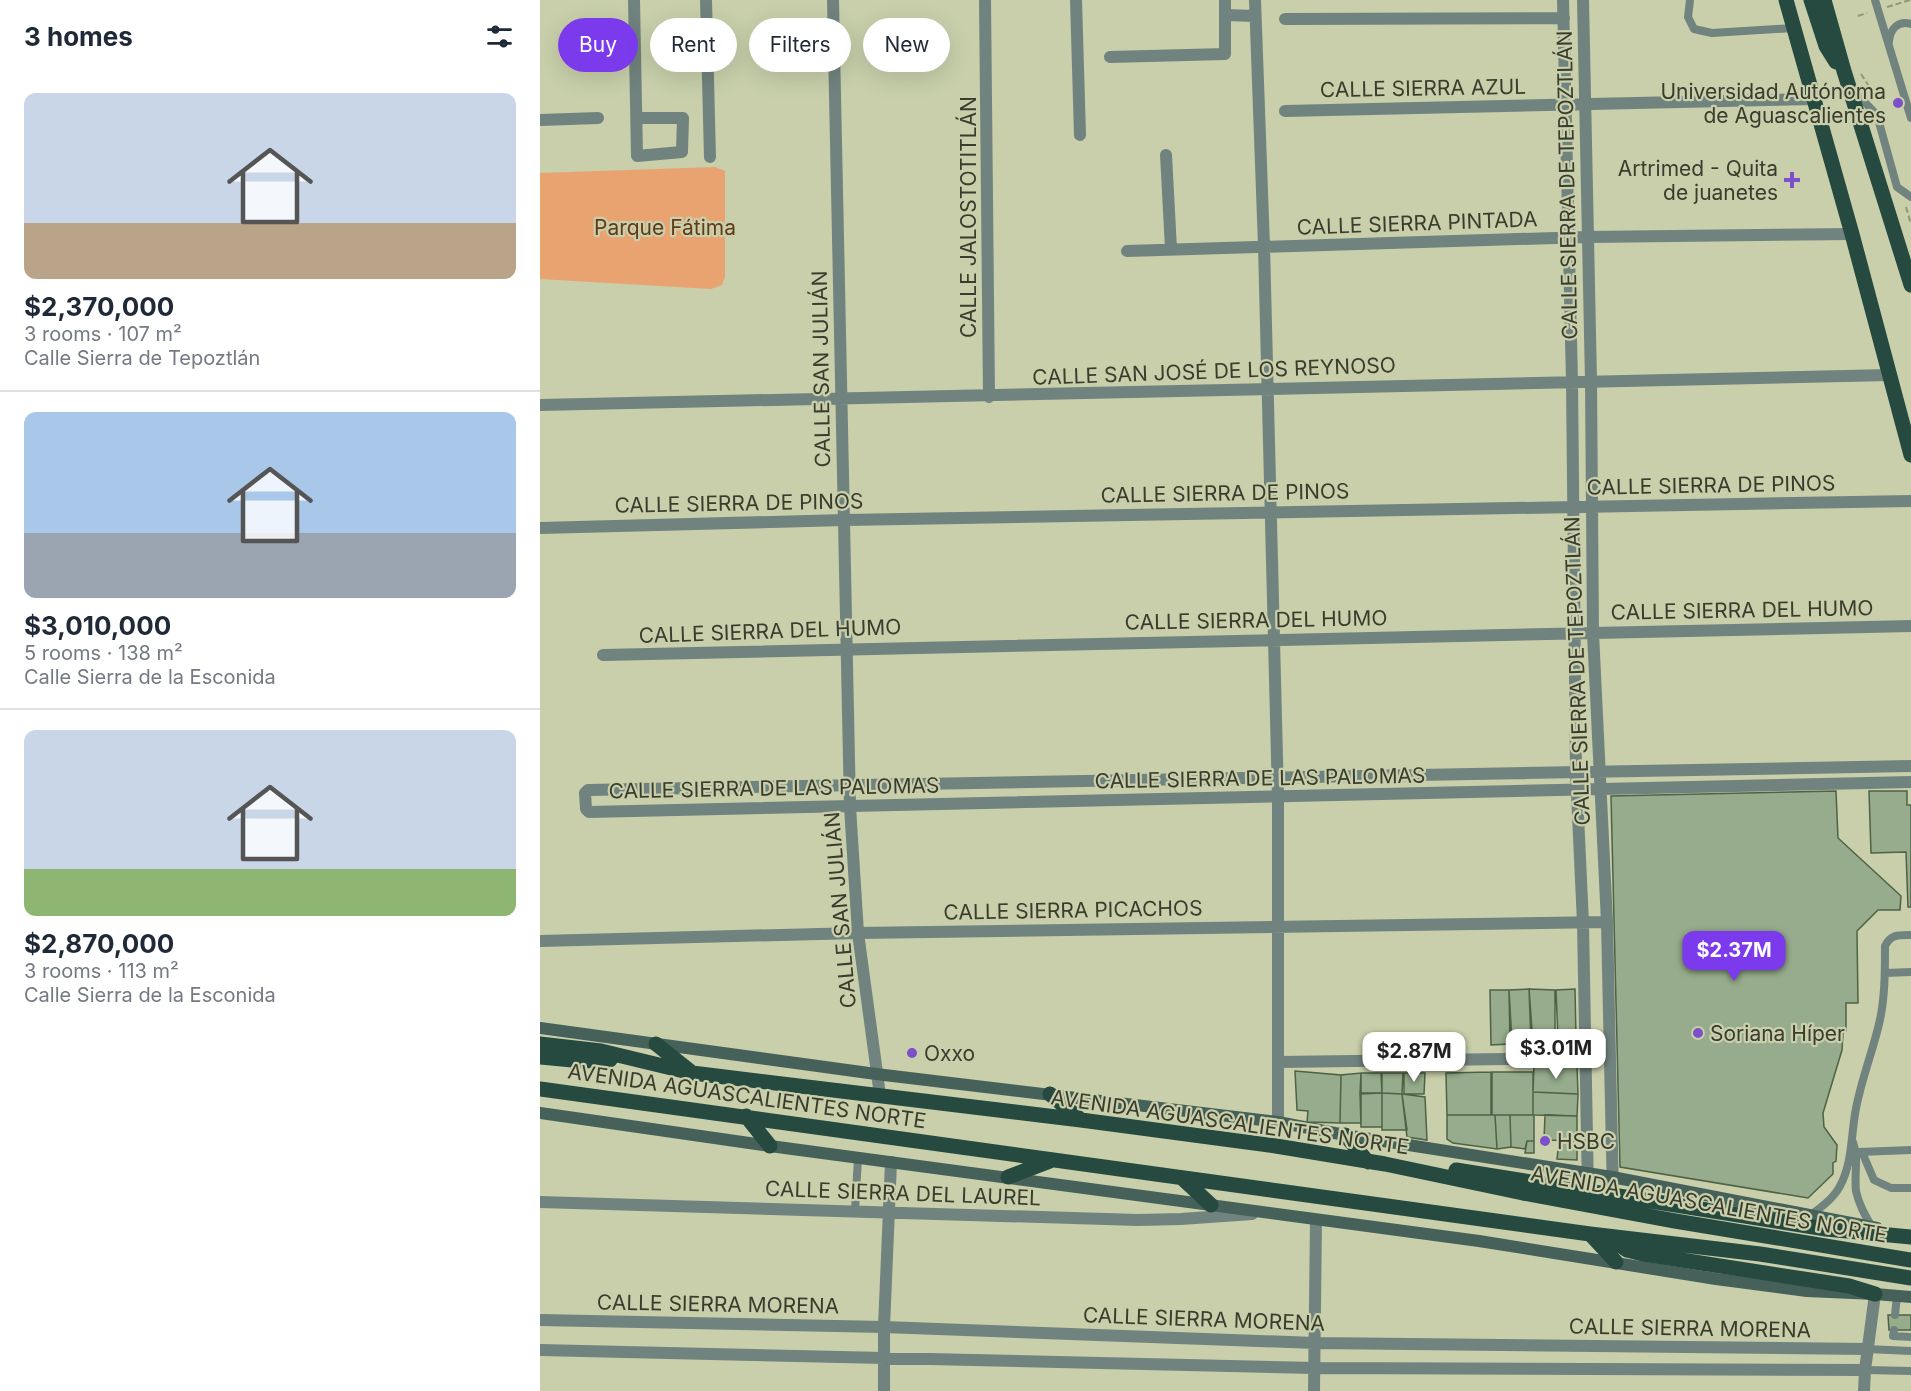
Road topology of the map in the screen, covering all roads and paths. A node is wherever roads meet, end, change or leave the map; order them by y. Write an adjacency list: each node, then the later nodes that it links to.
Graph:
1 (634, 0): 30 (street)
2 (706, 0): 35 (street)
3 (833, 0): 49 (street, CALLE SAN JULIÁN)
4 (985, 0): 48 (street, CALLE JALOSTOTITLÁN)
5 (1076, 0): 33 (street)
6 (1225, 0): 15 (street)
7 (1255, 0): 16 (street)
8 (1563, 0): 17 (street, CALLE SIERRA DE TEPOZTLÁN)
9 (1583, 0): 26 (street, CALLE SIERRA DE TEPOZTLÁN)
10 (1690, 0): 20 (lane)
11 (1786, 0): 20 (main road)
12 (1812, 0): 23 (main road)
13 (1824, 0): 23 (main road)
14 (1875, 0): 21 (lane)
15 (1226, 15): 16 (street); 22 (street)
16 (1255, 16): 40 (street)
17 (1564, 18): 18 (street); 27 (street, CALLE SIERRA DE TEPOZTLÁN)
18 (1285, 19)
19 (1911, 24): 21 (lane)
20 (1794, 28): 25 (main road)
21 (1888, 44): 31 (lane)
22 (1110, 57)
23 (1844, 71): 24 (main road)
24 (1849, 86): 36 (lane); 43 (main road)
25 (1814, 99): 26 (street, CALLE SIERRA AZUL); 37 (main road)
26 (1585, 104): 27 (street, CALLE SIERRA AZUL); 38 (street, CALLE SIERRA DE TEPOZTLÁN)
27 (1566, 105): 28 (street, CALLE SIERRA AZUL); 39 (street, CALLE SIERRA DE TEPOZTLÁN)
28 (1285, 111)
29 (598, 118): 32 (street)
30 (637, 118): 30 (street)
31 (1911, 118)
32 (540, 120)
33 (1080, 135)
34 (1166, 155): 41 (street)
35 (711, 157)
36 (1911, 197)
37 (1852, 234): 38 (street, CALLE SIERRA PINTADA); 44 (main road)
38 (1587, 237): 39 (street, CALLE SIERRA PINTADA); 46 (street, CALLE SIERRA DE TEPOZTLÁN)
39 (1568, 238): 40 (street, CALLE SIERRA PINTADA); 45 (street, CALLE SIERRA DE TEPOZTLÁN)
40 (1264, 246): 41 (street, CALLE SIERRA PINTADA); 47 (street)
41 (1171, 249): 42 (street, CALLE SIERRA PINTADA)
42 (1127, 251)
43 (1911, 285)
44 (1890, 375): 46 (street, CALLE SAN JOSÉ DE LOS REYNOSO); 51 (main road)
45 (1572, 381): 46 (street, CALLE SAN JOSÉ DE LOS REYNOSO); 47 (street, CALLE SAN JOSÉ DE LOS REYNOSO); 53 (street, CALLE SIERRA DE TEPOZTLÁN)
46 (1591, 381): 54 (street, CALLE SIERRA DE TEPOZTLÁN)
47 (1268, 389): 48 (street, CALLE SAN JOSÉ DE LOS REYNOSO); 55 (street)
48 (989, 397): 49 (street, CALLE SAN JOSÉ DE LOS REYNOSO)
49 (841, 400): 50 (street, CALLE SAN JOSÉ DE LOS REYNOSO); 56 (street, CALLE SAN JULIÁN)
50 (540, 405)
51 (1910, 448)
52 (1911, 501): 54 (street, CALLE SIERRA DE PINOS)
53 (1572, 507): 54 (street, CALLE SIERRA DE PINOS); 55 (street, CALLE SIERRA DE PINOS); 59 (street, CALLE SIERRA DE TEPOZTLÁN)
54 (1591, 507): 60 (street, CALLE SIERRA DE TEPOZTLÁN)
55 (1271, 512): 56 (street, CALLE SIERRA DE PINOS); 61 (street)
56 (845, 520): 57 (street, CALLE SIERRA DE PINOS); 62 (street, CALLE SAN JULIÁN)
57 (540, 528)
58 (1911, 626): 60 (street, CALLE SIERRA DEL HUMO)
59 (1574, 633): 60 (street, CALLE SIERRA DEL HUMO); 61 (street, CALLE SIERRA DEL HUMO); 65 (street, CALLE SIERRA DE TEPOZTLÁN)
60 (1593, 633): 66 (street, CALLE SIERRA DE TEPOZTLÁN)
61 (1274, 639): 62 (street, CALLE SIERRA DEL HUMO); 67 (street)
62 (846, 648): 63 (street, CALLE SIERRA DEL HUMO); 69 (street, CALLE SAN JULIÁN)
63 (603, 655)
64 (1911, 766): 66 (street, CALLE SIERRA DE LAS PALOMAS)
65 (1576, 772): 66 (street, CALLE SIERRA DE LAS PALOMAS); 67 (street, CALLE SIERRA DE LAS PALOMAS); 70 (street, CALLE SIERRA DE TEPOZTLÁN)
66 (1598, 773): 71 (street, CALLE SIERRA DE TEPOZTLÁN)
67 (1277, 776): 69 (street, CALLE SIERRA DE LAS PALOMAS); 72 (street)
68 (1911, 782): 71 (street, CALLE SIERRA DE LAS PALOMAS)
69 (849, 784): 73 (street, CALLE SAN JULIÁN); 73 (street, CALLE SIERRA DE LAS PALOMAS)
70 (1577, 789): 71 (street, CALLE SIERRA DE LAS PALOMAS); 72 (street, CALLE SIERRA DE LAS PALOMAS); 74 (street, CALLE SIERRA DE TEPOZTLÁN)
71 (1600, 790): 75 (street, CALLE SIERRA DE TEPOZTLÁN)
72 (1278, 797): 73 (street, CALLE SIERRA DE LAS PALOMAS); 76 (street)
73 (849, 807): 77 (street, CALLE SAN JULIÁN)
74 (1583, 922): 75 (street, CALLE SIERRA PICACHOS); 76 (street, CALLE SIERRA PICACHOS); 86 (street, CALLE SIERRA DE TEPOZTLÁN)
75 (1607, 922): 111 (street, CALLE SIERRA DE TEPOZTLÁN)
76 (1278, 926): 77 (street, CALLE SIERRA PICACHOS); 88 (street)
77 (858, 933): 79 (street, CALLE SIERRA PICACHOS); 90 (street, CALLE SAN JULIÁN)
78 (1911, 935): 81 (lane)
79 (540, 941)
80 (1911, 972): 81 (lane)
81 (1885, 973): 103 (lane)
82 (540, 1028): 84 (street, AVENIDA AGUASCALIENTES NORTE)
83 (540, 1044): 87 (main road, AVENIDA AGUASCALIENTES NORTE)
84 (656, 1044): 89 (main road); 90 (street, AVENIDA AGUASCALIENTES NORTE)
85 (540, 1057): 87 (main road)
86 (1584, 1058): 88 (street); 109 (street, CALLE SIERRA DE TEPOZTLÁN)
87 (628, 1059): 89 (main road, AVENIDA AGUASCALIENTES NORTE)
88 (1278, 1062): 99 (street)
89 (692, 1073): 94 (main road, AVENIDA AGUASCALIENTES NORTE)
90 (876, 1074): 93 (street, AVENIDA AGUASCALIENTES NORTE); 94 (street, CALLE SAN JULIÁN)
91 (540, 1079): 95 (main road)
92 (540, 1089): 95 (main road, AVENIDA AGUASCALIENTES NORTE)
93 (1050, 1094): 98 (main road); 99 (street, AVENIDA AGUASCALIENTES NORTE)
94 (880, 1095): 98 (main road, AVENIDA AGUASCALIENTES NORTE)
95 (619, 1099): 97 (main road, AVENIDA AGUASCALIENTES NORTE)
96 (540, 1113): 101 (street)
97 (746, 1116): 101 (main road); 105 (main road, AVENIDA AGUASCALIENTES NORTE)
98 (1081, 1120): 106 (main road, AVENIDA AGUASCALIENTES NORTE)
99 (1278, 1122): 100 (street, AVENIDA AGUASCALIENTES NORTE)
100 (1345, 1135): 106 (main road); 109 (street, AVENIDA AGUASCALIENTES NORTE)
101 (770, 1146): 104 (street)
102 (1911, 1150): 103 (lane)
103 (1856, 1152): 113 (lane); 121 (lane); 123 (lane)
104 (858, 1158): 107 (street); 118 (lane)
105 (1053, 1160): 110 (main road); 112 (main road, AVENIDA AGUASCALIENTES NORTE)
106 (1368, 1161): 108 (main road, AVENIDA AGUASCALIENTES NORTE)
107 (891, 1162): 110 (street); 119 (street)
108 (1385, 1164): 114 (main road); 126 (main road, AVENIDA AGUASCALIENTES NORTE)
109 (1587, 1173): 111 (street, AVENIDA AGUASCALIENTES NORTE); 114 (street, CALLE SIERRA DE TEPOZTLÁN)
110 (1008, 1177): 117 (street)
111 (1612, 1177): 115 (street, CALLE SIERRA DE TEPOZTLÁN); 121 (street, AVENIDA AGUASCALIENTES NORTE)
112 (1182, 1178): 117 (main road); 124 (main road, AVENIDA AGUASCALIENTES NORTE)
113 (1911, 1188)
114 (1588, 1191): 115 (main road)
115 (1613, 1196): 125 (main road)
116 (540, 1202): 118 (street, CALLE SIERRA DEL LAUREL)
117 (1211, 1205): 120 (street)
118 (855, 1211): 119 (street, CALLE SIERRA DEL LAUREL)
119 (890, 1212): 120 (street, CALLE SIERRA DEL LAUREL); 134 (street)
120 (1264, 1213): 122 (street)
121 (1811, 1215): 123 (street, AVENIDA AGUASCALIENTES NORTE)
122 (1316, 1220): 127 (street); 137 (street)
123 (1872, 1227): 125 (street, AVENIDA AGUASCALIENTES NORTE)
124 (1598, 1234): 127 (main road); 128 (main road, AVENIDA AGUASCALIENTES NORTE); 129 (main road)
125 (1911, 1235)
126 (1911, 1260)
127 (1616, 1262): 129 (street)
128 (1911, 1278)
129 (1875, 1294): 130 (street); 138 (street)
130 (1897, 1296): 131 (street); 132 (lane)
131 (1911, 1297)
132 (1895, 1315)
133 (540, 1320): 134 (street, CALLE SIERRA MORENA)
134 (884, 1327): 137 (street, CALLE SIERRA MORENA); 141 (street)
135 (1894, 1330): 136 (lane)
136 (1911, 1337)
137 (1315, 1343): 138 (street, CALLE SIERRA MORENA); 142 (street)
138 (1867, 1349): 140 (lane); 143 (street)
139 (540, 1350): 141 (street, CALLE SIERRA MORENA)
140 (1911, 1351)
141 (884, 1358): 142 (street, CALLE SIERRA MORENA); 145 (street)
142 (1314, 1368): 143 (street, CALLE SIERRA MORENA); 146 (street)
143 (1864, 1370): 144 (lane); 147 (street)
144 (1911, 1371)
145 (884, 1391)
146 (1314, 1391)
147 (1864, 1391)

